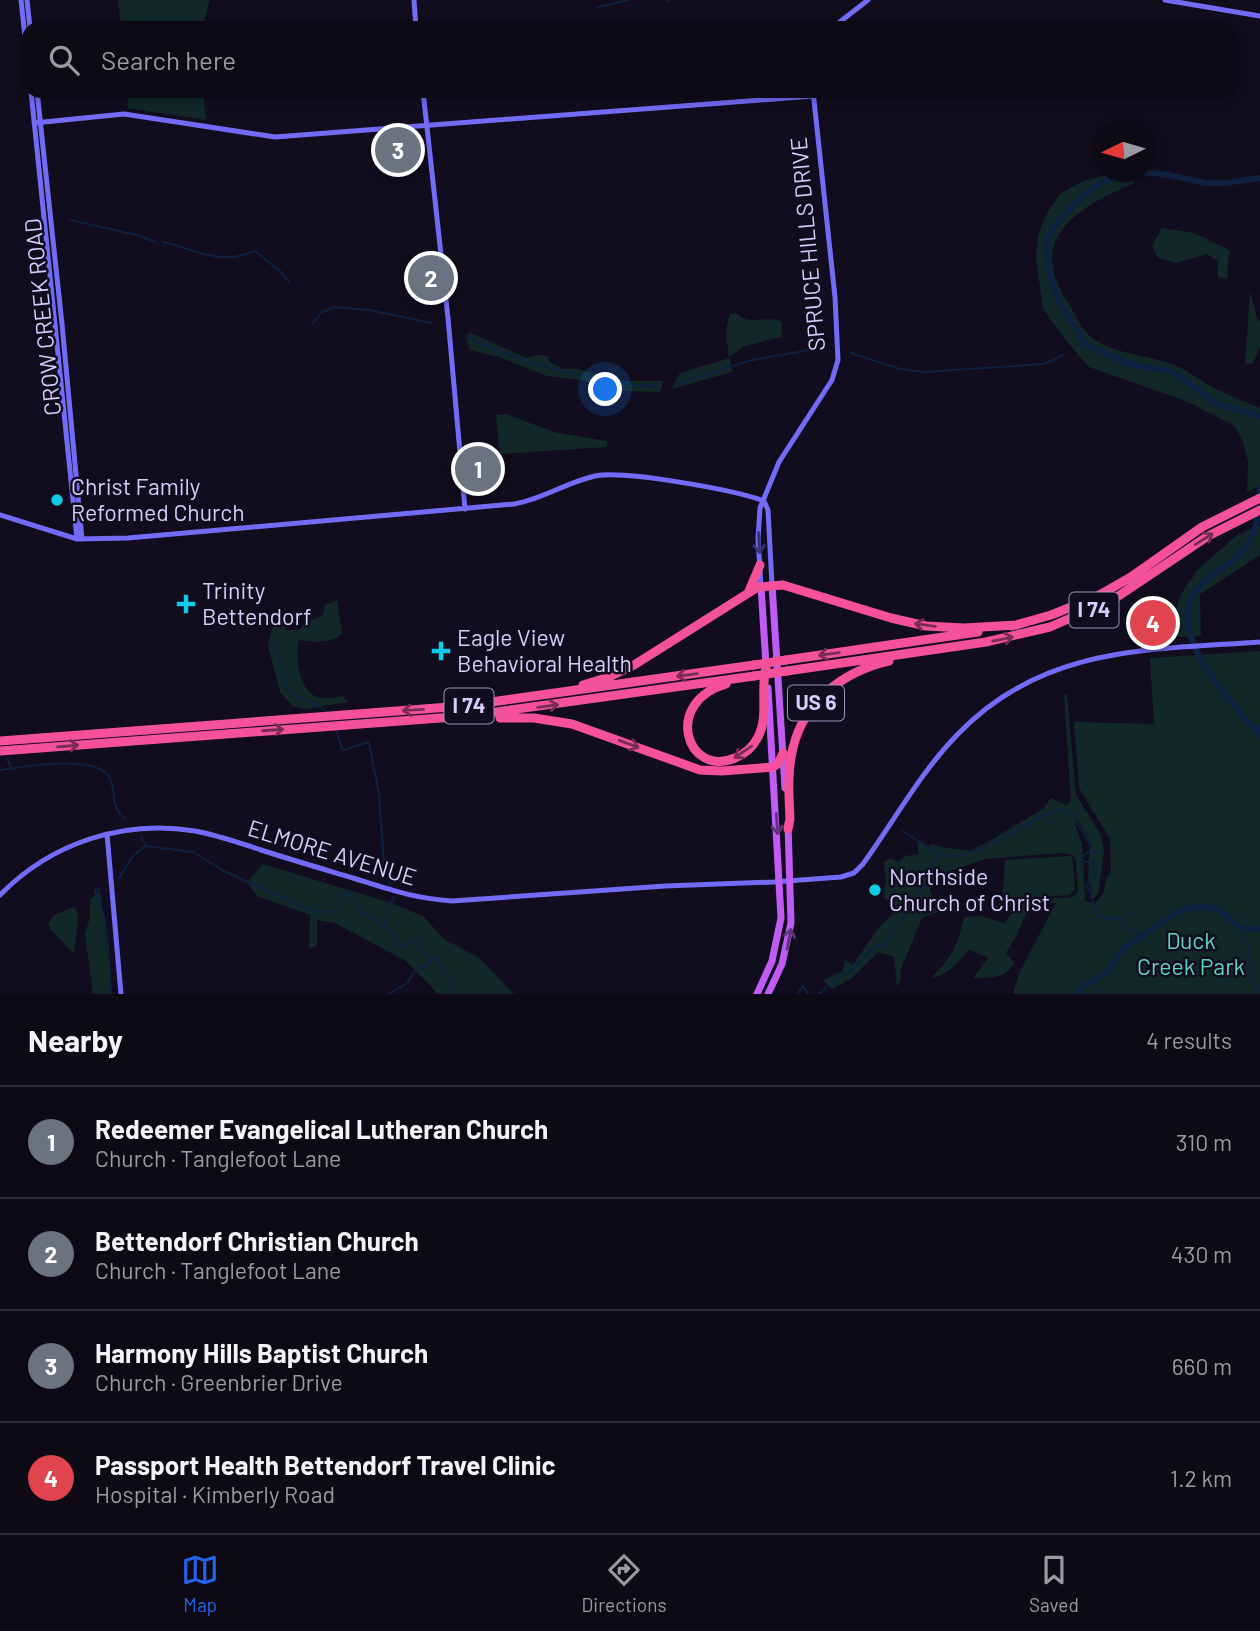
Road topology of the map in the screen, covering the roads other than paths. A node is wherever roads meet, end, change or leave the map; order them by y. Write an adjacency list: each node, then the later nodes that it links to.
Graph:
1 (21, 0): 7 (main road)
2 (27, 0): 8 (main road)
3 (414, 0): 9 (main road)
4 (868, 0): 10 (main road)
5 (1165, 0): 6 (main road)
6 (1258, 14)
7 (23, 21)
8 (29, 21)
9 (416, 21)
10 (841, 21)
11 (32, 98): 16 (main road, CROW CREEK ROAD)
12 (37, 98): 16 (main road, CROW CREEK ROAD)
13 (424, 98): 17 (main road)
14 (751, 98): 17 (main road)
15 (814, 98): 19 (main road, SPRUCE HILLS DRIVE)
16 (37, 123): 17 (main road); 23 (main road, CROW CREEK ROAD)
17 (427, 124): 20 (main road)
18 (1260, 498): 28 (highway, I 74)
19 (764, 501): 20 (main road); 24 (main road, SPRUCE HILLS DRIVE, one-way to 24); 25 (main road, SPRUCE HILLS DRIVE)
20 (465, 509): 23 (main road)
21 (1260, 510): 30 (highway, I 74, one-way to 21)
22 (0, 515): 23 (main road)
23 (79, 539)
24 (760, 565): 26 (main road, SPRUCE HILLS DRIVE); 27 (highway)
25 (772, 585): 26 (highway); 28 (highway, one-way to 25); 37 (main road, SPRUCE HILLS DRIVE)
26 (761, 586): 27 (highway); 31 (main road, SPRUCE HILLS DRIVE / US 6)
27 (748, 591): 33 (highway)
28 (1017, 625): 33 (highway, I 74, one-way to 33, bridge)
29 (1260, 642): 41 (main road, ELMORE AVENUE)
30 (935, 649): 31 (highway, I 74, bridge); 39 (highway, US 6)
31 (768, 671): 32 (highway, I 74, bridge); 32 (highway, one-way to 32); 38 (main road, SPRUCE HILLS DRIVE / US 6)
32 (754, 677): 34 (highway, I 74, one-way to 32)
33 (522, 699): 35 (highway, I 74, one-way to 35)
34 (467, 716): 36 (highway, I 74, one-way to 34); 38 (highway, one-way to 38)
35 (0, 741)
36 (0, 751)
37 (783, 753): 38 (highway); 39 (main road, SPRUCE HILLS DRIVE)
38 (773, 767): 42 (main road, SPRUCE HILLS DRIVE / US 6, one-way to 42)
39 (788, 829): 41 (main road, SPRUCE HILLS DRIVE / US 6)
40 (107, 834): 42 (main road, ELMORE AVENUE); 43 (main road, ELMORE AVENUE); 44 (main road)
41 (791, 880): 42 (main road, ELMORE AVENUE); 46 (main road, US 6, one-way to 41)
42 (780, 882): 45 (main road, US 6)
43 (0, 895)
44 (121, 994)
45 (757, 994)
46 (768, 994)

